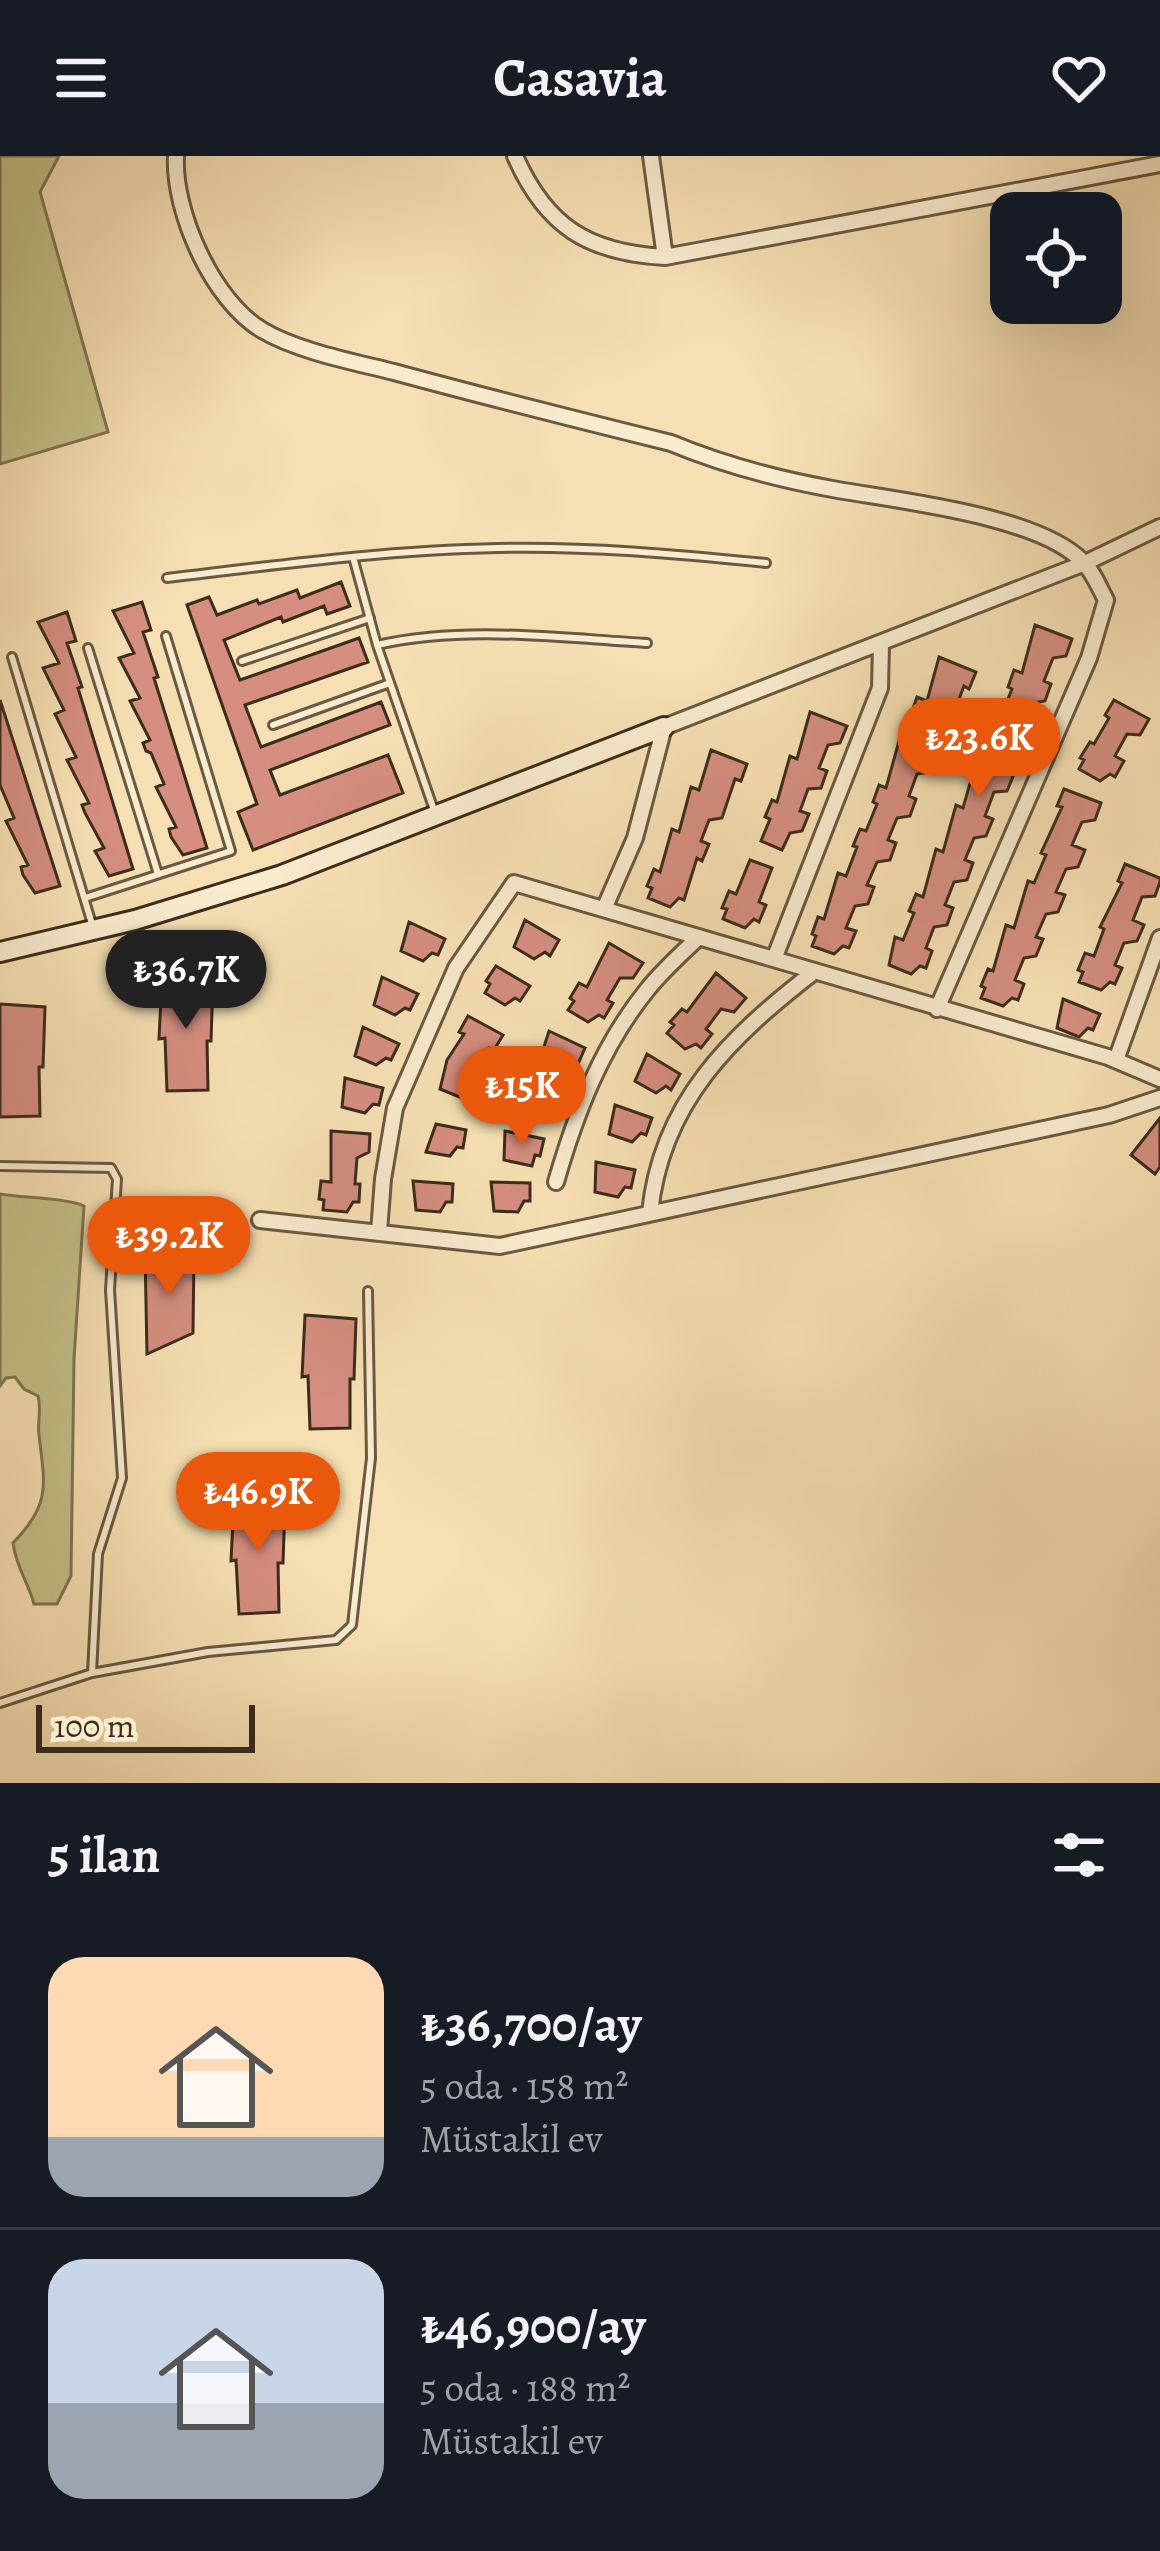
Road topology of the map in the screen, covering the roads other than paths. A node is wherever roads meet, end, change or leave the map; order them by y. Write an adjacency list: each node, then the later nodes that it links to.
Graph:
1 (176, 156): 9 (street)
2 (515, 156): 5 (street)
3 (651, 156): 5 (street)
4 (1155, 162): 5 (street)
5 (665, 257)
6 (1160, 527): 9 (street)
7 (353, 557): 8 (lane); 10 (lane); 11 (lane)
8 (766, 563)
9 (1085, 563): 14 (street); 32 (street)
10 (167, 578)
11 (370, 618): 15 (lane); 18 (lane)
12 (166, 636): 23 (lane)
13 (646, 643): 15 (lane)
14 (881, 644): 21 (street); 30 (street)
15 (377, 645): 19 (lane)
16 (88, 648): 23 (lane)
17 (12, 657): 24 (lane)
18 (242, 661)
19 (390, 683): 20 (lane); 22 (lane)
20 (273, 725)
21 (664, 728): 22 (street); 25 (street)
22 (437, 816): 26 (street)
23 (159, 874): 24 (lane)
24 (85, 898): 26 (lane)
25 (604, 909): 27 (street); 40 (street)
26 (94, 929): 29 (street)
27 (699, 937): 30 (street); 37 (street)
28 (1160, 938): 33 (street)
29 (0, 952)
30 (774, 959): 31 (street)
31 (815, 971): 32 (street); 38 (street)
32 (937, 1009): 33 (street)
33 (1116, 1060): 34 (street)
34 (1160, 1079)
35 (1160, 1098): 38 (street)
36 (0, 1166): 42 (lane)
37 (556, 1182)
38 (650, 1214): 40 (street)
39 (260, 1220): 40 (street)
40 (380, 1232)
41 (368, 1291): 42 (lane)
42 (92, 1673): 43 (lane)
43 (0, 1702)

